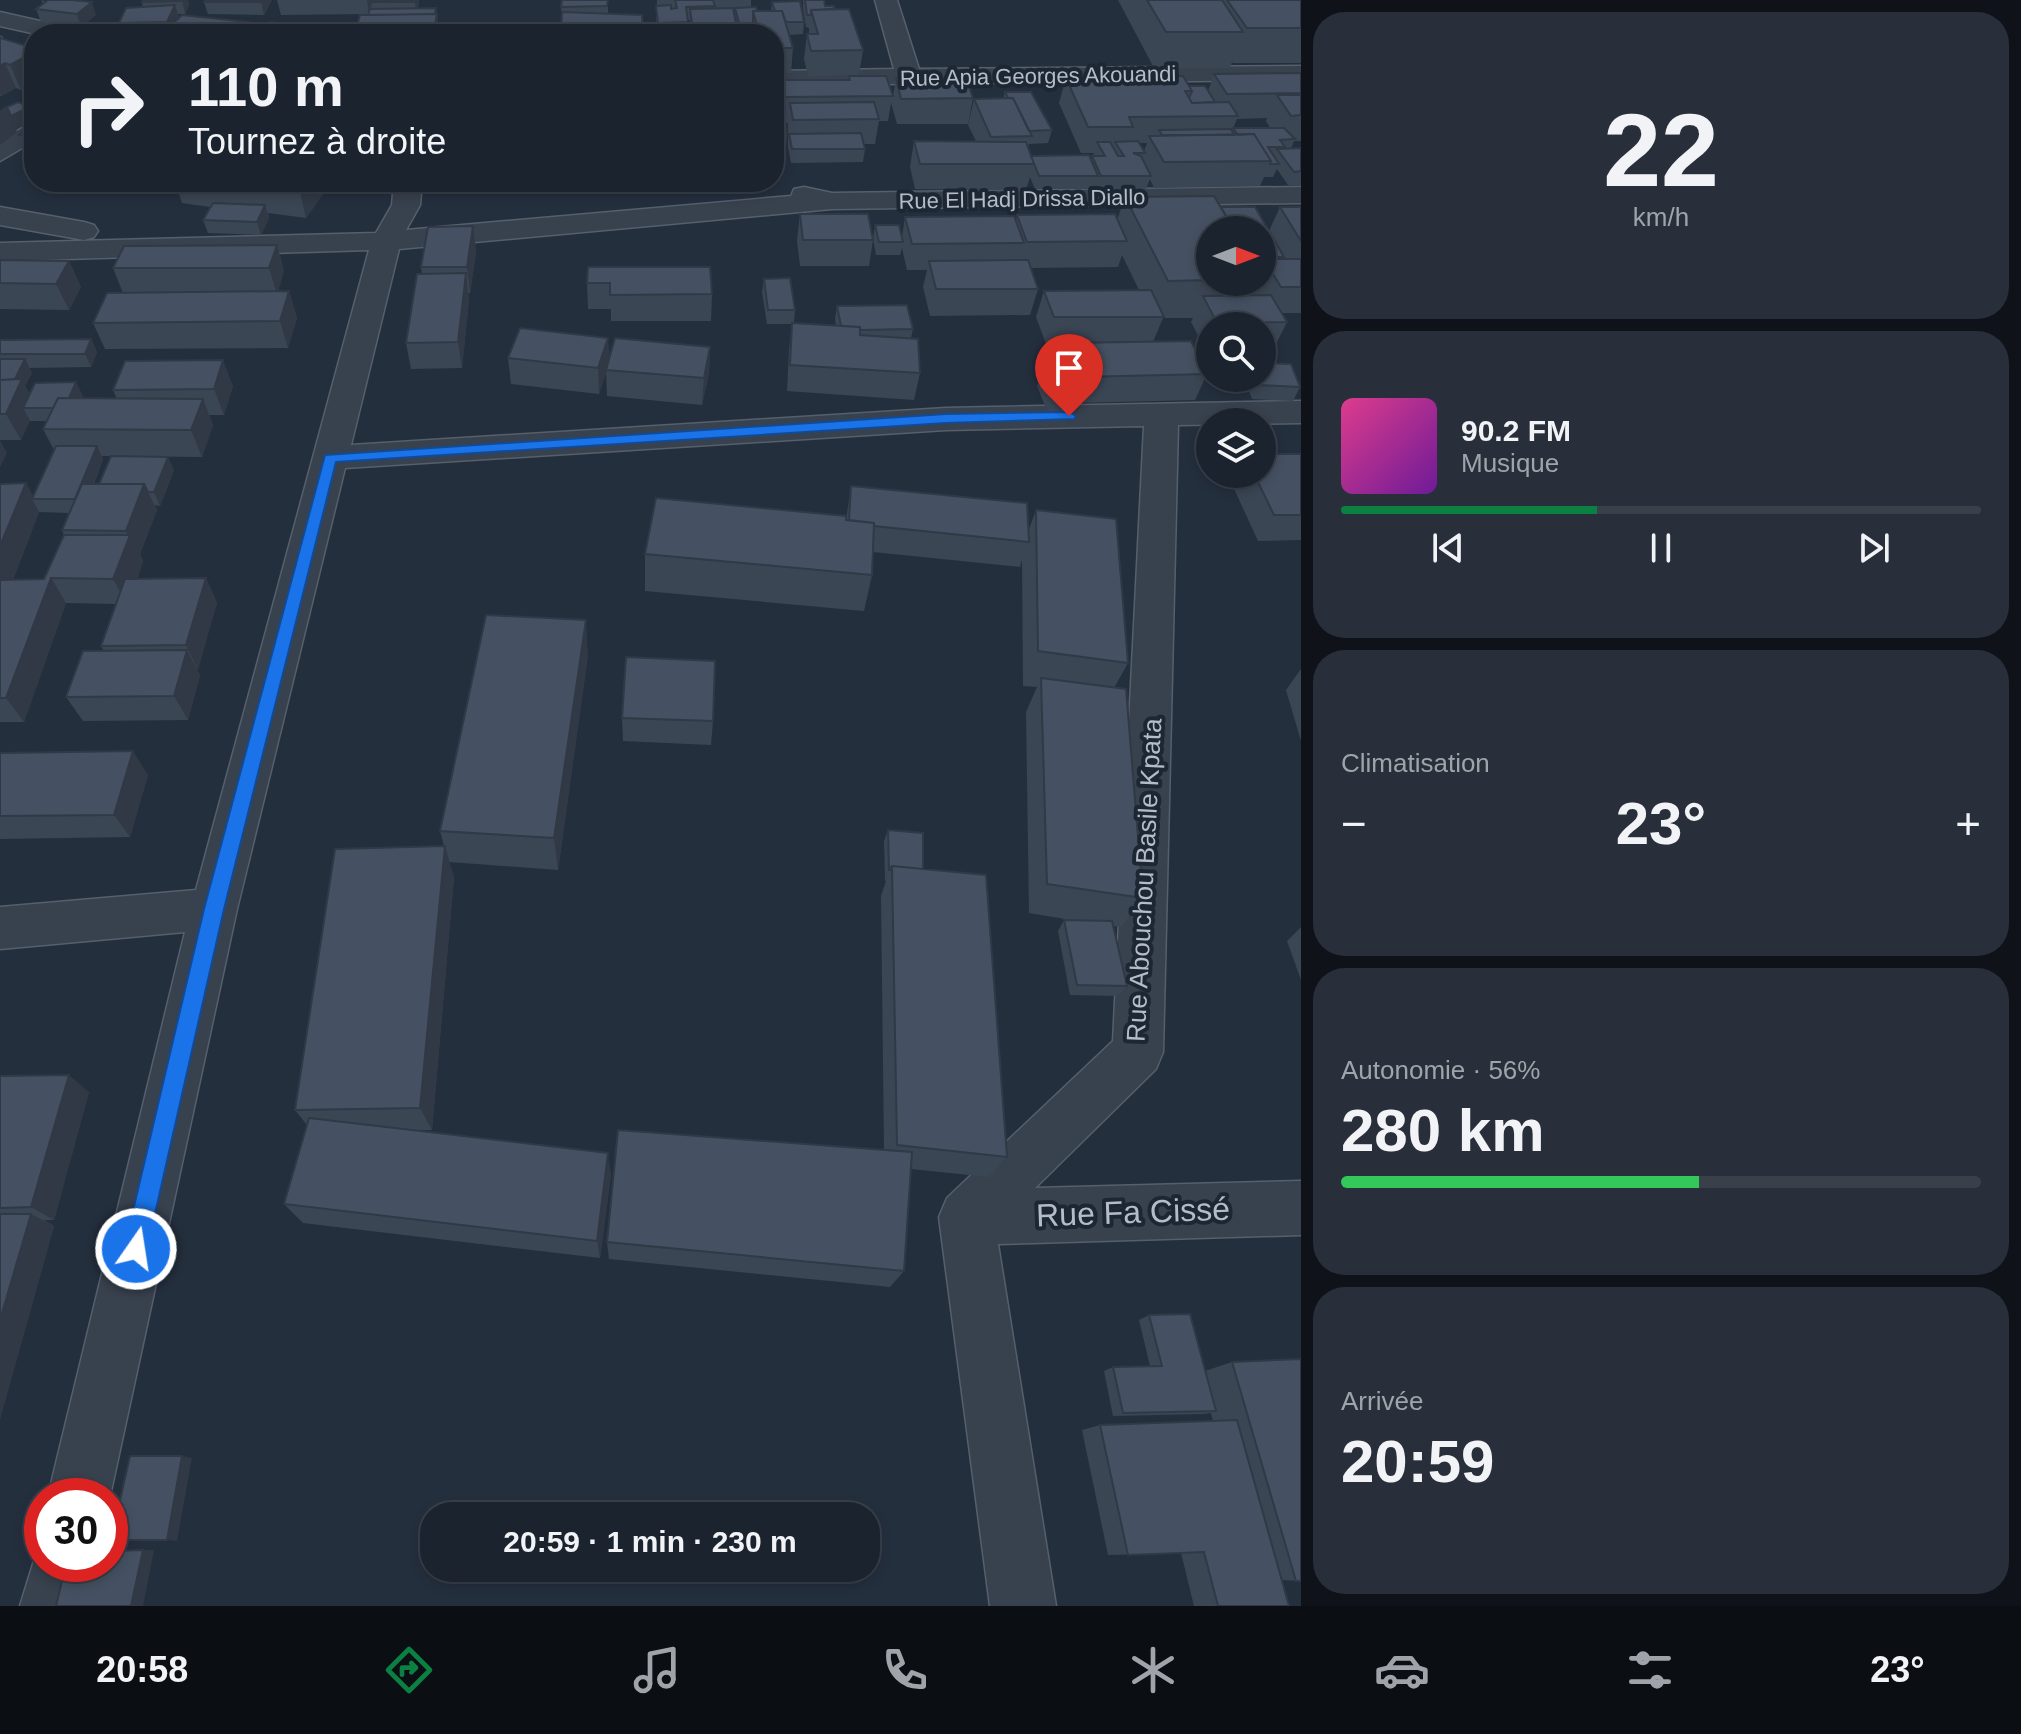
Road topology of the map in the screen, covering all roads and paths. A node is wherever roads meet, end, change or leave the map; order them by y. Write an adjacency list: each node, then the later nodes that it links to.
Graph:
1 (886, 0): 6 (street)
2 (0, 19): 3 (street)
3 (24, 24)
4 (1301, 73): 6 (street, Rue Apia Georges Akouandi)
5 (784, 78): 6 (street, Rue Apia Georges Akouandi)
6 (909, 78)
7 (24, 136): 8 (street)
8 (0, 153)
9 (784, 191): 12 (street, Rue El Hadj Drissa Diallo)
10 (407, 192): 14 (street)
11 (1301, 195): 12 (street, Rue El Hadj Drissa Diallo)
12 (832, 201): 14 (street)
13 (0, 216): 15 (street)
14 (386, 241): 15 (street); 19 (street)
15 (129, 249): 16 (street)
16 (0, 252)
17 (1301, 412): 18 (street)
18 (1161, 415): 19 (street); 23 (street, Rue Abouchou Basile Kpata)
19 (330, 458): 20 (street)
20 (214, 909): 21 (street); 24 (street)
21 (0, 928)
22 (1301, 1208): 23 (street, Rue Fa Cissé)
23 (966, 1217): 27 (street)
24 (83, 1478)
25 (59, 1582): 26 (street)
26 (53, 1606)
27 (1023, 1606)

